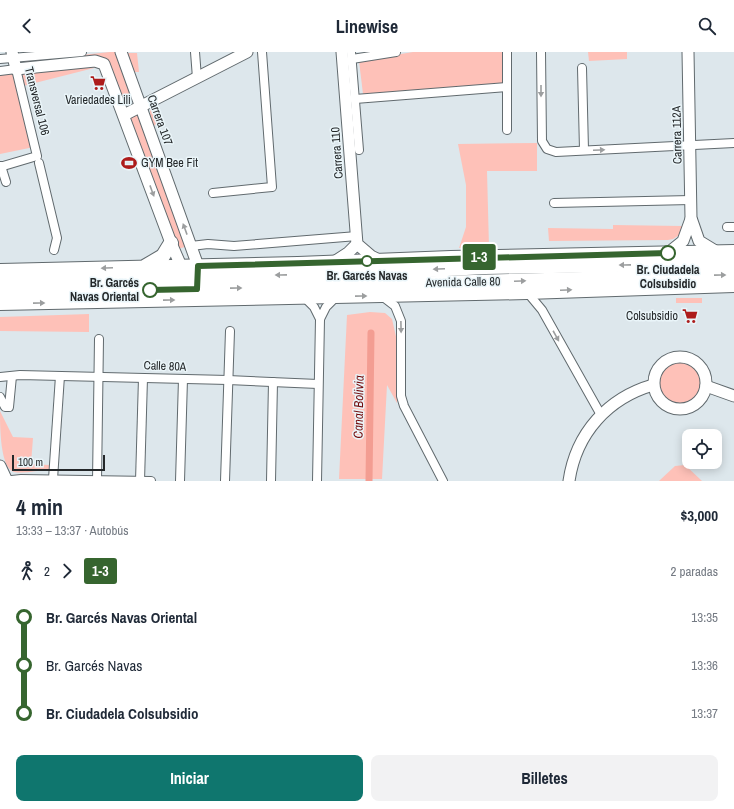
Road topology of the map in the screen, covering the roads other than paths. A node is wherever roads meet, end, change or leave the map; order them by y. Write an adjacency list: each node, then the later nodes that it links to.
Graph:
1 (82, 52): 10 (street)
2 (121, 52): 19 (street, Carrera 107)
3 (195, 52): 16 (street)
4 (248, 52): 16 (street)
5 (262, 52): 29 (street)
6 (396, 52): 11 (street)
7 (508, 52): 17 (street)
8 (541, 52): 25 (street, one-way to 25)
9 (688, 52): 23 (street, Carrera 112A)
10 (12, 55): 12 (street); 14 (street, Transversal 106)
11 (346, 55): 18 (street, Carrera 110)
12 (0, 59)
13 (582, 68): 25 (street)
14 (16, 69): 15 (street); 20 (street); 26 (street, Transversal 106)
15 (0, 71)
16 (197, 78): 19 (street)
17 (507, 87): 18 (street); 21 (street)
18 (351, 100): 24 (street, Carrera 110); 33 (street, Carrera 110)
19 (141, 106): 20 (street); 35 (street, Carrera 107, one-way to 19)
20 (124, 115): 34 (street, one-way to 34)
21 (507, 130)
22 (734, 143): 23 (street)
23 (691, 145): 25 (street, one-way to 23); 30 (street, Carrera 112A)
24 (359, 150)
25 (584, 150)
26 (38, 159): 27 (street); 36 (street, Transversal 106)
27 (1, 167): 28 (street)
28 (6, 182)
29 (214, 193)
30 (691, 200): 31 (street); 32 (street, Carrera 112A)
31 (554, 203)
32 (692, 218): 37 (street, Carrera 112A); 39 (street, Carrera 112A)
33 (357, 240): 35 (street); 40 (street); 41 (street)
34 (171, 243): 44 (highway); 48 (street)
35 (191, 246): 48 (street, Carrera 107)
36 (54, 250)
37 (717, 252): 38 (highway, Avenida Calle 80); 39 (highway, Avenida Calle 80)
38 (734, 252)
39 (668, 253): 40 (highway, Avenida Calle 80)
40 (381, 261): 41 (highway, Avenida Calle 80)
41 (334, 263): 43 (highway, Avenida Calle 80)
42 (734, 263): 47 (highway, Avenida Calle 80, one-way to 47)
43 (298, 264): 47 (highway); 48 (highway, Avenida Calle 80)
44 (146, 267): 45 (highway, Avenida Calle 80, one-way to 45); 48 (highway, Avenida Calle 80)
45 (52, 270): 46 (highway, Avenida Calle 80); 51 (highway)
46 (0, 271)
47 (316, 274): 48 (highway, Avenida Calle 80, one-way to 48)
48 (192, 275): 49 (highway, Avenida Calle 80, one-way to 49); 51 (highway, Avenida Calle 80); 53 (highway, Avenida Calle 80); 58 (street)
49 (734, 275)
50 (0, 282): 51 (highway, Avenida Calle 80)
51 (34, 282)
52 (734, 285): 54 (highway, Avenida Calle 80, one-way to 52)
53 (0, 292)
54 (527, 292): 55 (highway, Avenida Calle 80); 76 (street, one-way to 76)
55 (382, 295): 56 (highway, Avenida Calle 80, one-way to 55); 87 (street, one-way to 87)
56 (336, 296): 57 (highway, Avenida Calle 80); 60 (street)
57 (304, 297): 58 (highway, Avenida Calle 80); 60 (street)
58 (210, 300): 59 (highway, Avenida Calle 80, one-way to 58)
59 (0, 304)
60 (320, 319): 71 (street)
61 (230, 331): 69 (street)
62 (99, 339): 66 (street)
63 (12, 376): 64 (street, Calle 80A); 65 (street, Calle 80A); 75 (street)
64 (60, 376): 66 (street, Calle 80A); 78 (street)
65 (0, 377)
66 (98, 377): 67 (street, Calle 80A); 80 (street)
67 (143, 378): 68 (street, Calle 80A); 81 (street)
68 (183, 379): 69 (street, Calle 80A); 83 (street)
69 (228, 380): 70 (street, Calle 80A); 84 (street)
70 (273, 382): 71 (street, Calle 80A); 85 (street)
71 (318, 384): 86 (street)
72 (653, 385): 73 (street); 73 (street); 76 (street)
73 (706, 386): 74 (street)
74 (734, 396)
75 (0, 397)
76 (601, 415): 88 (street)
77 (0, 466): 79 (street)
78 (53, 479): 79 (street); 80 (street)
79 (5, 481)
80 (97, 481): 81 (street)
81 (140, 481): 82 (street)
82 (151, 481)
83 (180, 481)
84 (225, 481)
85 (271, 481)
86 (316, 481)
87 (443, 481)
88 (570, 481)

